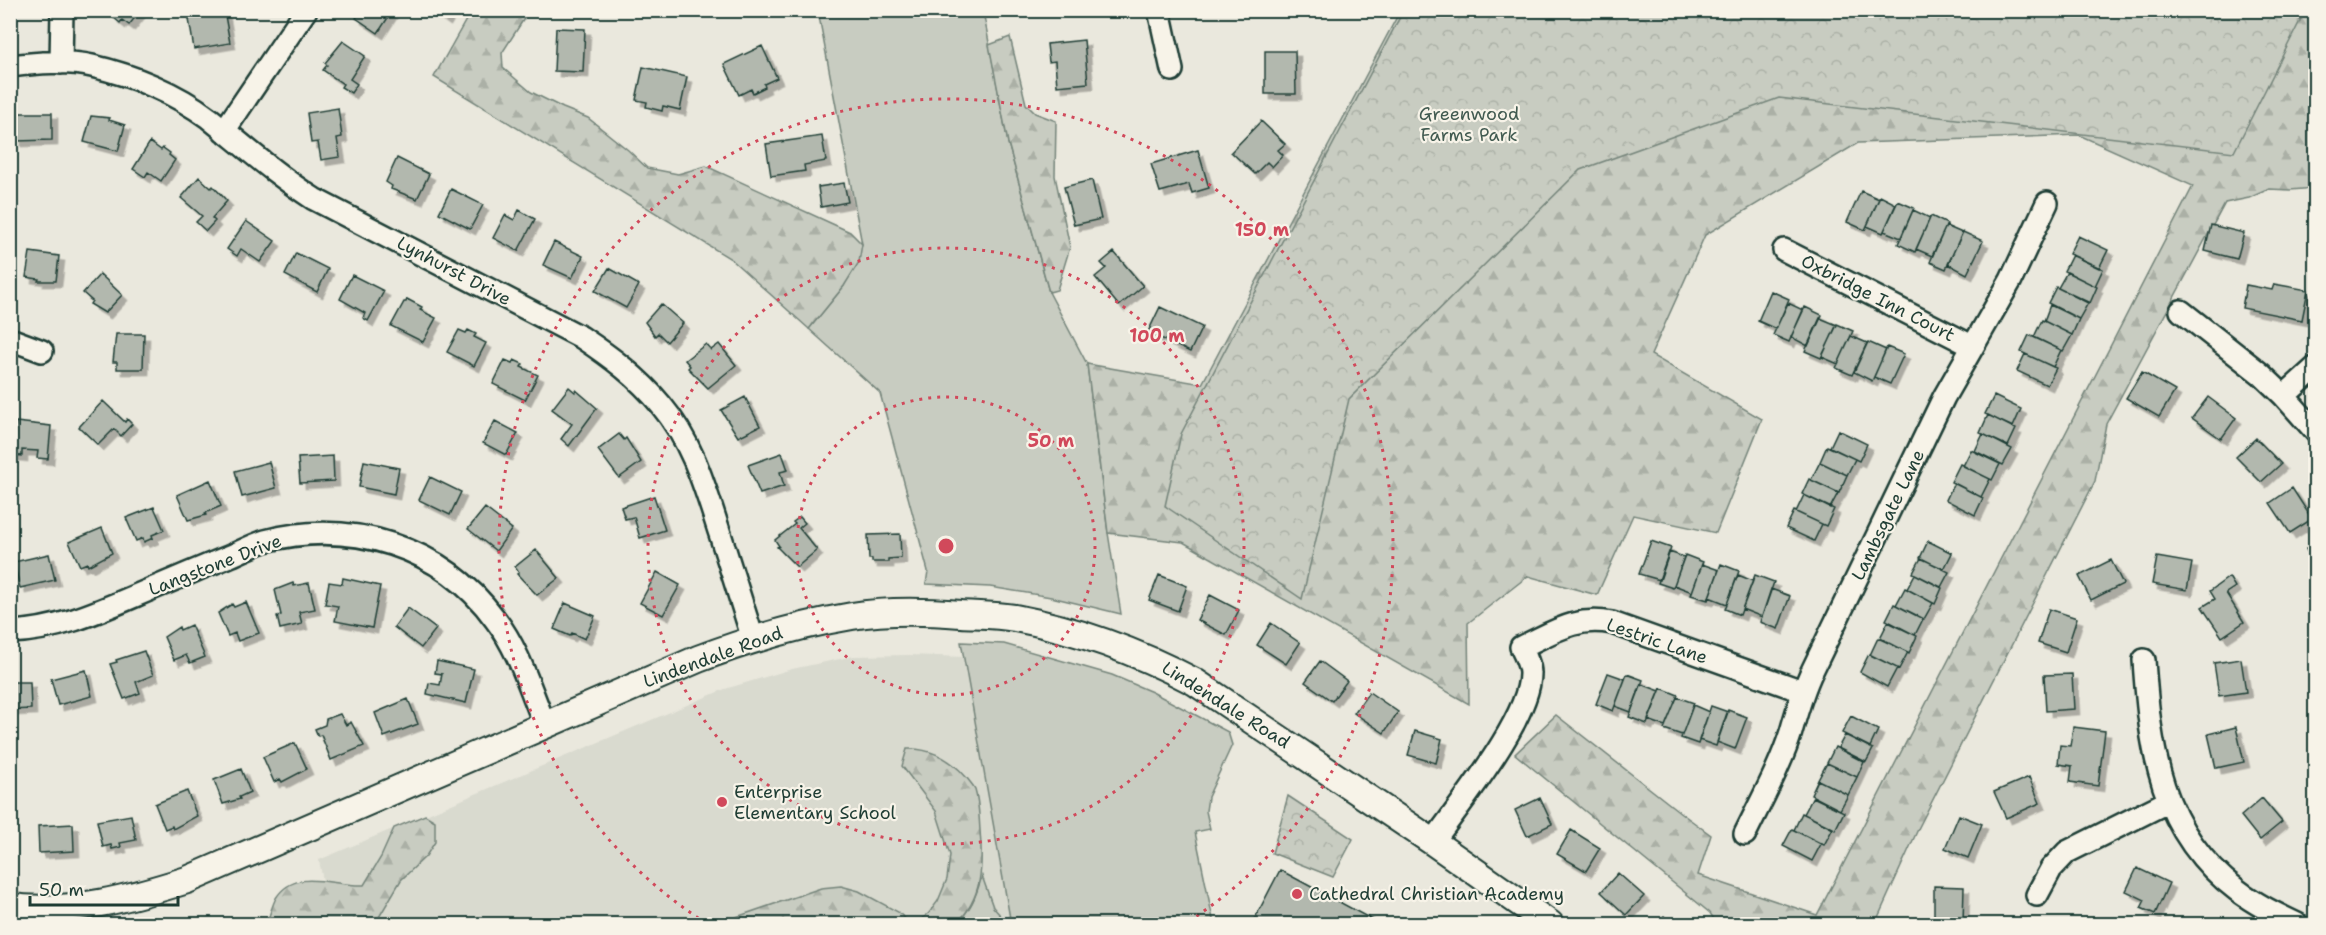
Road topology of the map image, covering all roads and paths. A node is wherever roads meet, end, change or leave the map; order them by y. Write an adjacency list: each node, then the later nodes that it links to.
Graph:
1 (62, 10): 4 (street)
2 (306, 10): 7 (street)
3 (1159, 10): 6 (street)
4 (61, 63): 5 (street, Lynhurst Drive); 7 (street, Lynhurst Drive)
5 (10, 66)
6 (1172, 70)
7 (224, 131): 18 (street, Lynhurst Drive)
8 (2047, 203): 12 (street, Lambsgate Lane)
9 (1784, 250): 12 (street, Oxbridge Inn Court)
10 (2181, 311): 15 (street)
11 (10, 339): 13 (street)
12 (1972, 346): 20 (street, Lambsgate Lane)
13 (42, 351)
14 (2316, 367): 15 (street)
15 (2284, 396): 16 (street)
16 (2316, 432)
17 (10, 633): 21 (street, Langstone Drive)
18 (753, 639): 21 (street, Lindendale Road); 24 (street, Lindendale Road)
19 (2144, 660): 22 (street)
20 (1802, 691): 23 (street, Lambsgate Lane); 24 (street, Lestric Lane)
21 (545, 725): 26 (street, Lindendale Road)
22 (2169, 801): 25 (street); 28 (street)
23 (1745, 834)
24 (1433, 842): 27 (street, Lindendale Road)
25 (2037, 896)
26 (10, 907)
27 (1550, 924)
28 (2296, 924)

